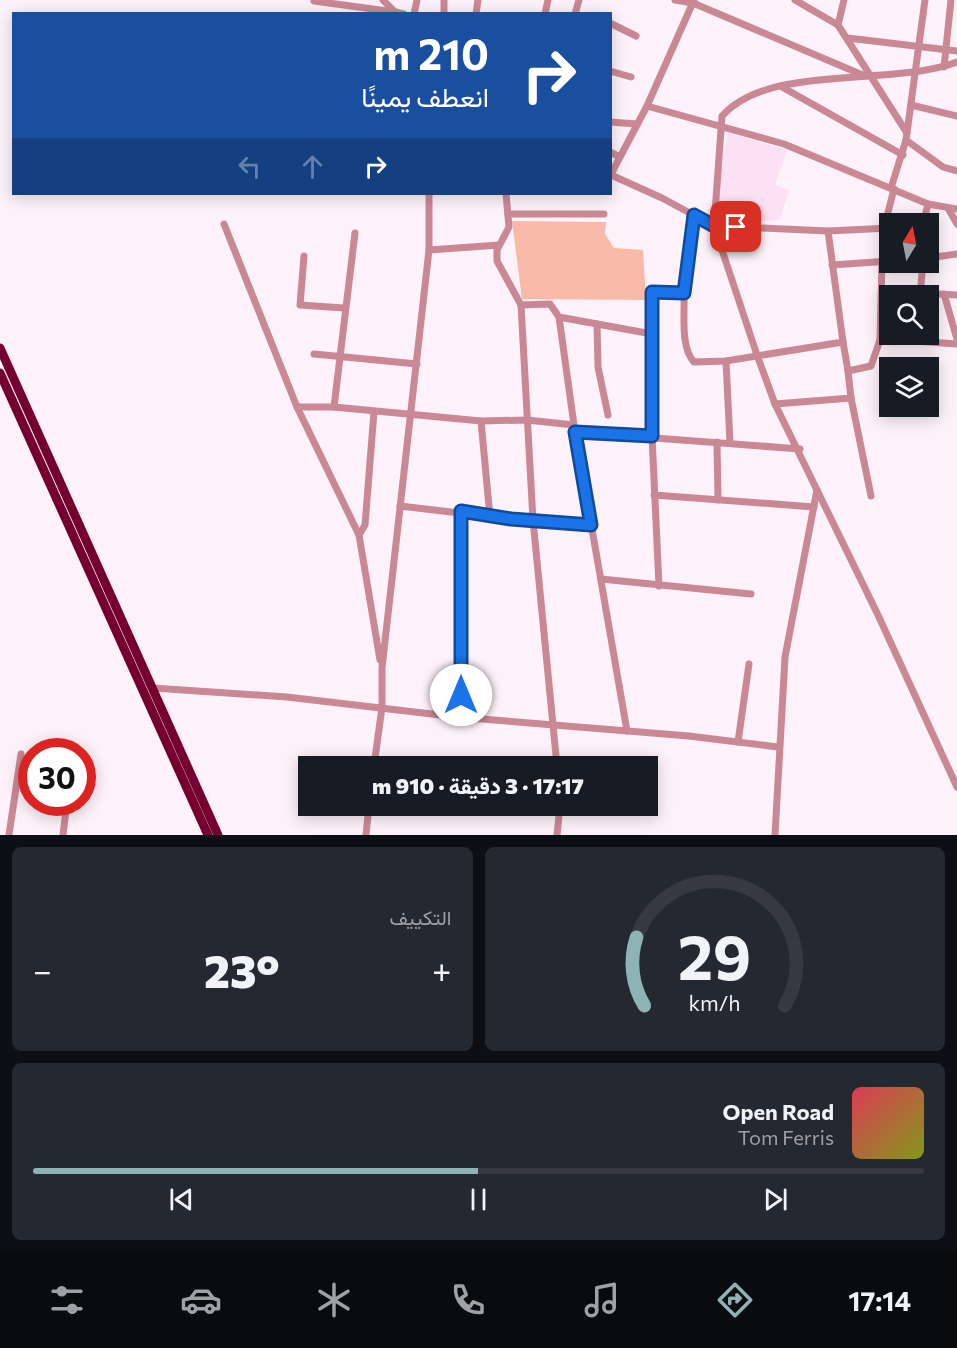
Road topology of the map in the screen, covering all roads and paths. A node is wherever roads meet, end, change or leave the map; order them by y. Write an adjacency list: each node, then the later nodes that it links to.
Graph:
1 (383, 0): 9 (street)
2 (675, 0): 8 (street)
3 (795, 0): 11 (street)
4 (844, 0): 11 (street)
5 (925, 0): 14 (street)
6 (951, 0): 15 (street)
7 (314, 1): 9 (street)
8 (693, 2): 22 (street); 25 (street)
9 (395, 12)
10 (612, 24): 12 (street)
11 (838, 24): 13 (street)
12 (636, 36)
13 (848, 38): 14 (street); 22 (street)
14 (920, 46): 15 (street); 20 (street)
15 (946, 50): 16 (street); 18 (street)
16 (957, 51)
17 (957, 62): 18 (street)
18 (944, 67): 20 (street)
19 (612, 72): 21 (street)
20 (916, 72): 22 (street); 24 (street)
21 (630, 77)
22 (870, 78): 23 (street); 30 (street)
23 (782, 87): 29 (street); 32 (street)
24 (911, 105): 26 (street); 30 (street)
25 (647, 106): 28 (street); 29 (street)
26 (957, 116)
27 (612, 122): 28 (street)
28 (637, 124): 33 (street)
29 (722, 126): 37 (street); 50 (street)
30 (907, 136): 32 (street); 34 (street)
31 (612, 153): 33 (street)
32 (903, 155): 37 (street)
33 (620, 157): 35 (street)
34 (957, 171)
35 (612, 174)
36 (612, 176): 47 (street)
37 (892, 189): 40 (street); 43 (street)
38 (429, 195): 55 (street)
39 (506, 195): 45 (street)
40 (928, 204): 41 (street); 44 (street)
41 (948, 208): 42 (street); 49 (street)
42 (957, 209)
43 (889, 213)
44 (926, 213)
45 (508, 214): 46 (street); 54 (street)
46 (604, 214)
47 (694, 215): 50 (street); 61 (street)
48 (224, 224): 85 (street)
49 (957, 224)
50 (714, 226): 52 (street); 77 (street)
51 (879, 228): 52 (street)
52 (828, 231): 60 (street)
53 (355, 232): 66 (street)
54 (499, 245): 55 (street); 65 (street)
55 (429, 250): 80 (street)
56 (957, 254): 58 (street)
57 (304, 256): 66 (street)
58 (939, 256)
59 (879, 262): 60 (street)
60 (832, 265): 72 (street)
61 (684, 293): 69 (street); 79 (street)
62 (939, 294): 63 (street)
63 (944, 294): 64 (street); 70 (street)
64 (957, 295)
65 (520, 305): 67 (street); 90 (street)
66 (344, 308): 78 (street)
67 (559, 317): 68 (street); 92 (street)
68 (597, 324): 69 (street); 89 (street)
69 (652, 334): 93 (street)
70 (957, 339)
71 (939, 341): 74 (street)
72 (843, 342): 77 (street); 81 (street)
73 (879, 343): 81 (street)
74 (957, 344)
75 (0, 348): 113 (highway)
76 (314, 354): 78 (street)
77 (757, 355): 79 (street); 84 (street)
78 (340, 356): 80 (street); 86 (street)
79 (726, 361): 95 (street)
80 (417, 364): 88 (street)
81 (848, 371): 83 (street)
82 (0, 373): 129 (highway)
83 (851, 398): 84 (street); 99 (street)
84 (775, 404): 96 (street)
85 (297, 407): 86 (street); 107 (street)
86 (334, 407): 87 (street)
87 (374, 412): 88 (street); 107 (street)
88 (411, 415): 91 (street); 101 (street)
89 (608, 415)
90 (527, 420): 91 (street); 92 (street); 105 (street)
91 (481, 421): 104 (street)
92 (575, 429): 93 (street); 106 (street)
93 (652, 436): 94 (street); 98 (street)
94 (717, 442): 95 (street); 100 (street)
95 (730, 443): 96 (street)
96 (800, 449): 97 (street)
97 (817, 490): 102 (street); 123 (street)
98 (654, 495): 100 (street); 109 (street)
99 (871, 496)
100 (718, 500): 102 (street)
101 (400, 506): 103 (street); 112 (street)
102 (814, 507): 119 (street)
103 (461, 511): 104 (street); 115 (street)
104 (490, 517): 105 (street)
105 (533, 520): 106 (street); 116 (street)
106 (591, 525): 108 (street)
107 (359, 535): 112 (street)
108 (601, 579): 109 (street); 117 (street)
109 (659, 586): 110 (street)
110 (751, 594)
111 (748, 664): 118 (street)
112 (382, 668): 114 (street)
113 (153, 688): 114 (street); 130 (highway)
114 (382, 707): 115 (street); 120 (street)
115 (457, 717): 116 (street)
116 (555, 724): 117 (street); 121 (street)
117 (627, 731): 118 (street)
118 (738, 742): 119 (street)
119 (778, 747): 133 (street)
120 (375, 756)
121 (557, 756)
122 (18, 774): 127 (street)
123 (957, 787)
124 (65, 816): 128 (street)
125 (368, 816): 131 (street)
126 (559, 816): 132 (street)
127 (9, 835)
128 (63, 835)
129 (208, 835)
130 (218, 835)
131 (366, 835)
132 (557, 835)
133 (775, 835)

